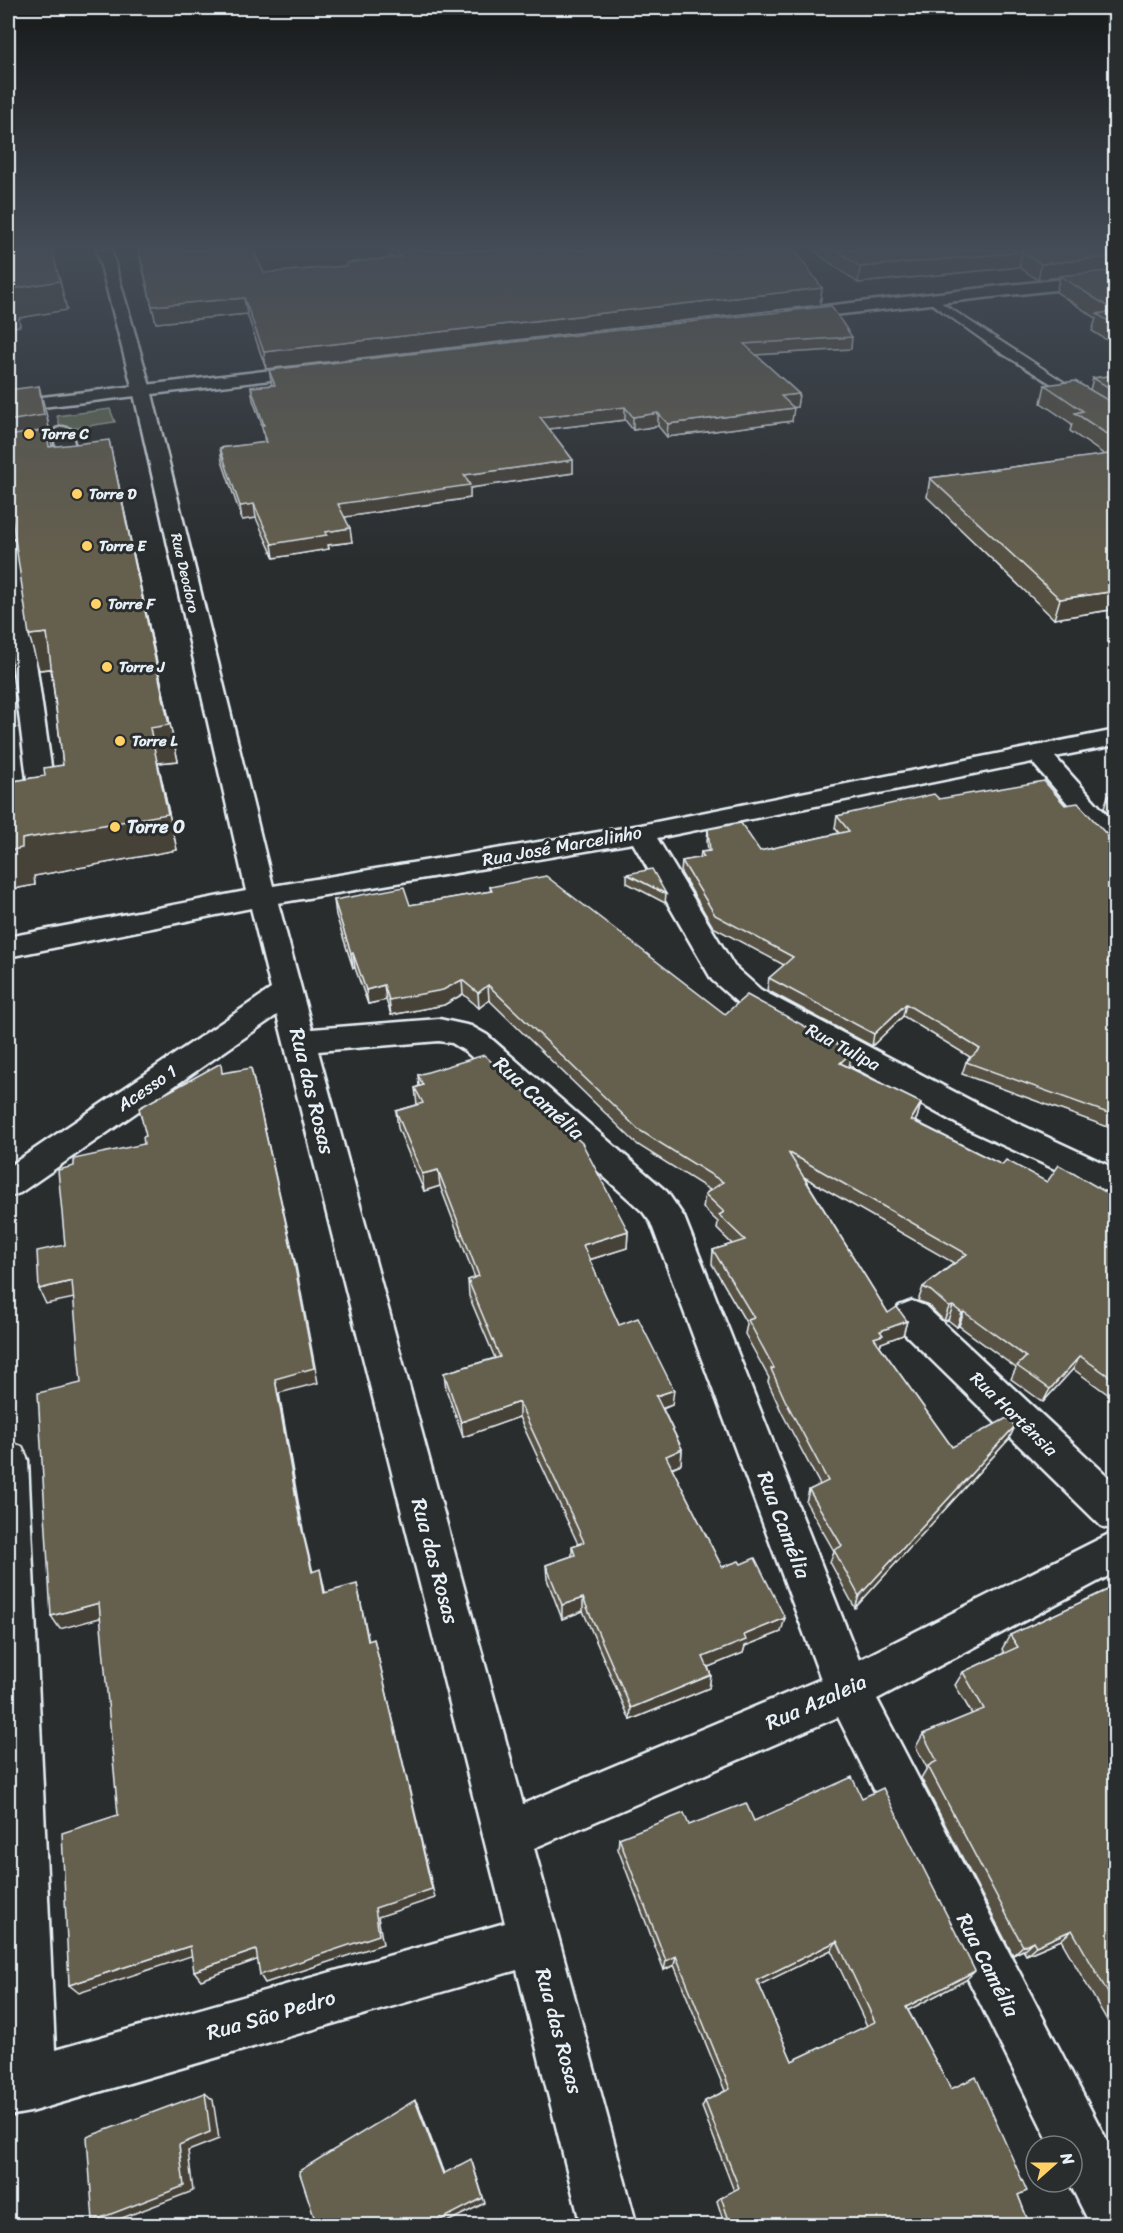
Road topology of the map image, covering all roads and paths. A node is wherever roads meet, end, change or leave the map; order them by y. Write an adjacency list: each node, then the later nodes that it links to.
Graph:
1 (132, 354): 4 (street, Rua Deodoro)
2 (1011, 354): 6 (lane)
3 (330, 368): 4 (street)
4 (142, 390): 5 (street); 16 (street, Rua Deodoro)
5 (8, 406)
6 (1116, 421)
7 (63, 433): 8 (street)
8 (8, 462)
9 (8, 545): 10 (street)
10 (11, 604): 13 (street)
11 (1116, 737): 12 (street, Rua José Marcelinho)
12 (1038, 753): 14 (street, Rua José Marcelinho); 15 (street)
13 (8, 800)
14 (641, 832): 16 (street, Rua José Marcelinho); 21 (street, Rua Tulipa)
15 (1116, 842)
16 (262, 897): 17 (street, Rua José Marcelinho); 18 (street, Rua das Rosas)
17 (8, 947)
18 (287, 993): 19 (street, Rua das Rosas); 20 (street, Acesso 1)
19 (299, 1041): 26 (street, Rua Camélia); 27 (street, Rua das Rosas)
20 (8, 1184)
21 (1116, 1185)
22 (912, 1317): 24 (street, Rua Hortênsia)
23 (8, 1460): 29 (street)
24 (1116, 1512)
25 (1116, 1550): 26 (street, Rua Azaleia)
26 (848, 1690): 27 (street, Rua Azaleia); 30 (street, Rua Camélia)
27 (507, 1835): 28 (street, Rua das Rosas)
28 (535, 1940): 29 (street, Rua São Pedro); 31 (street, Rua das Rosas)
29 (19, 2087)
30 (1116, 2217)
31 (609, 2226)

